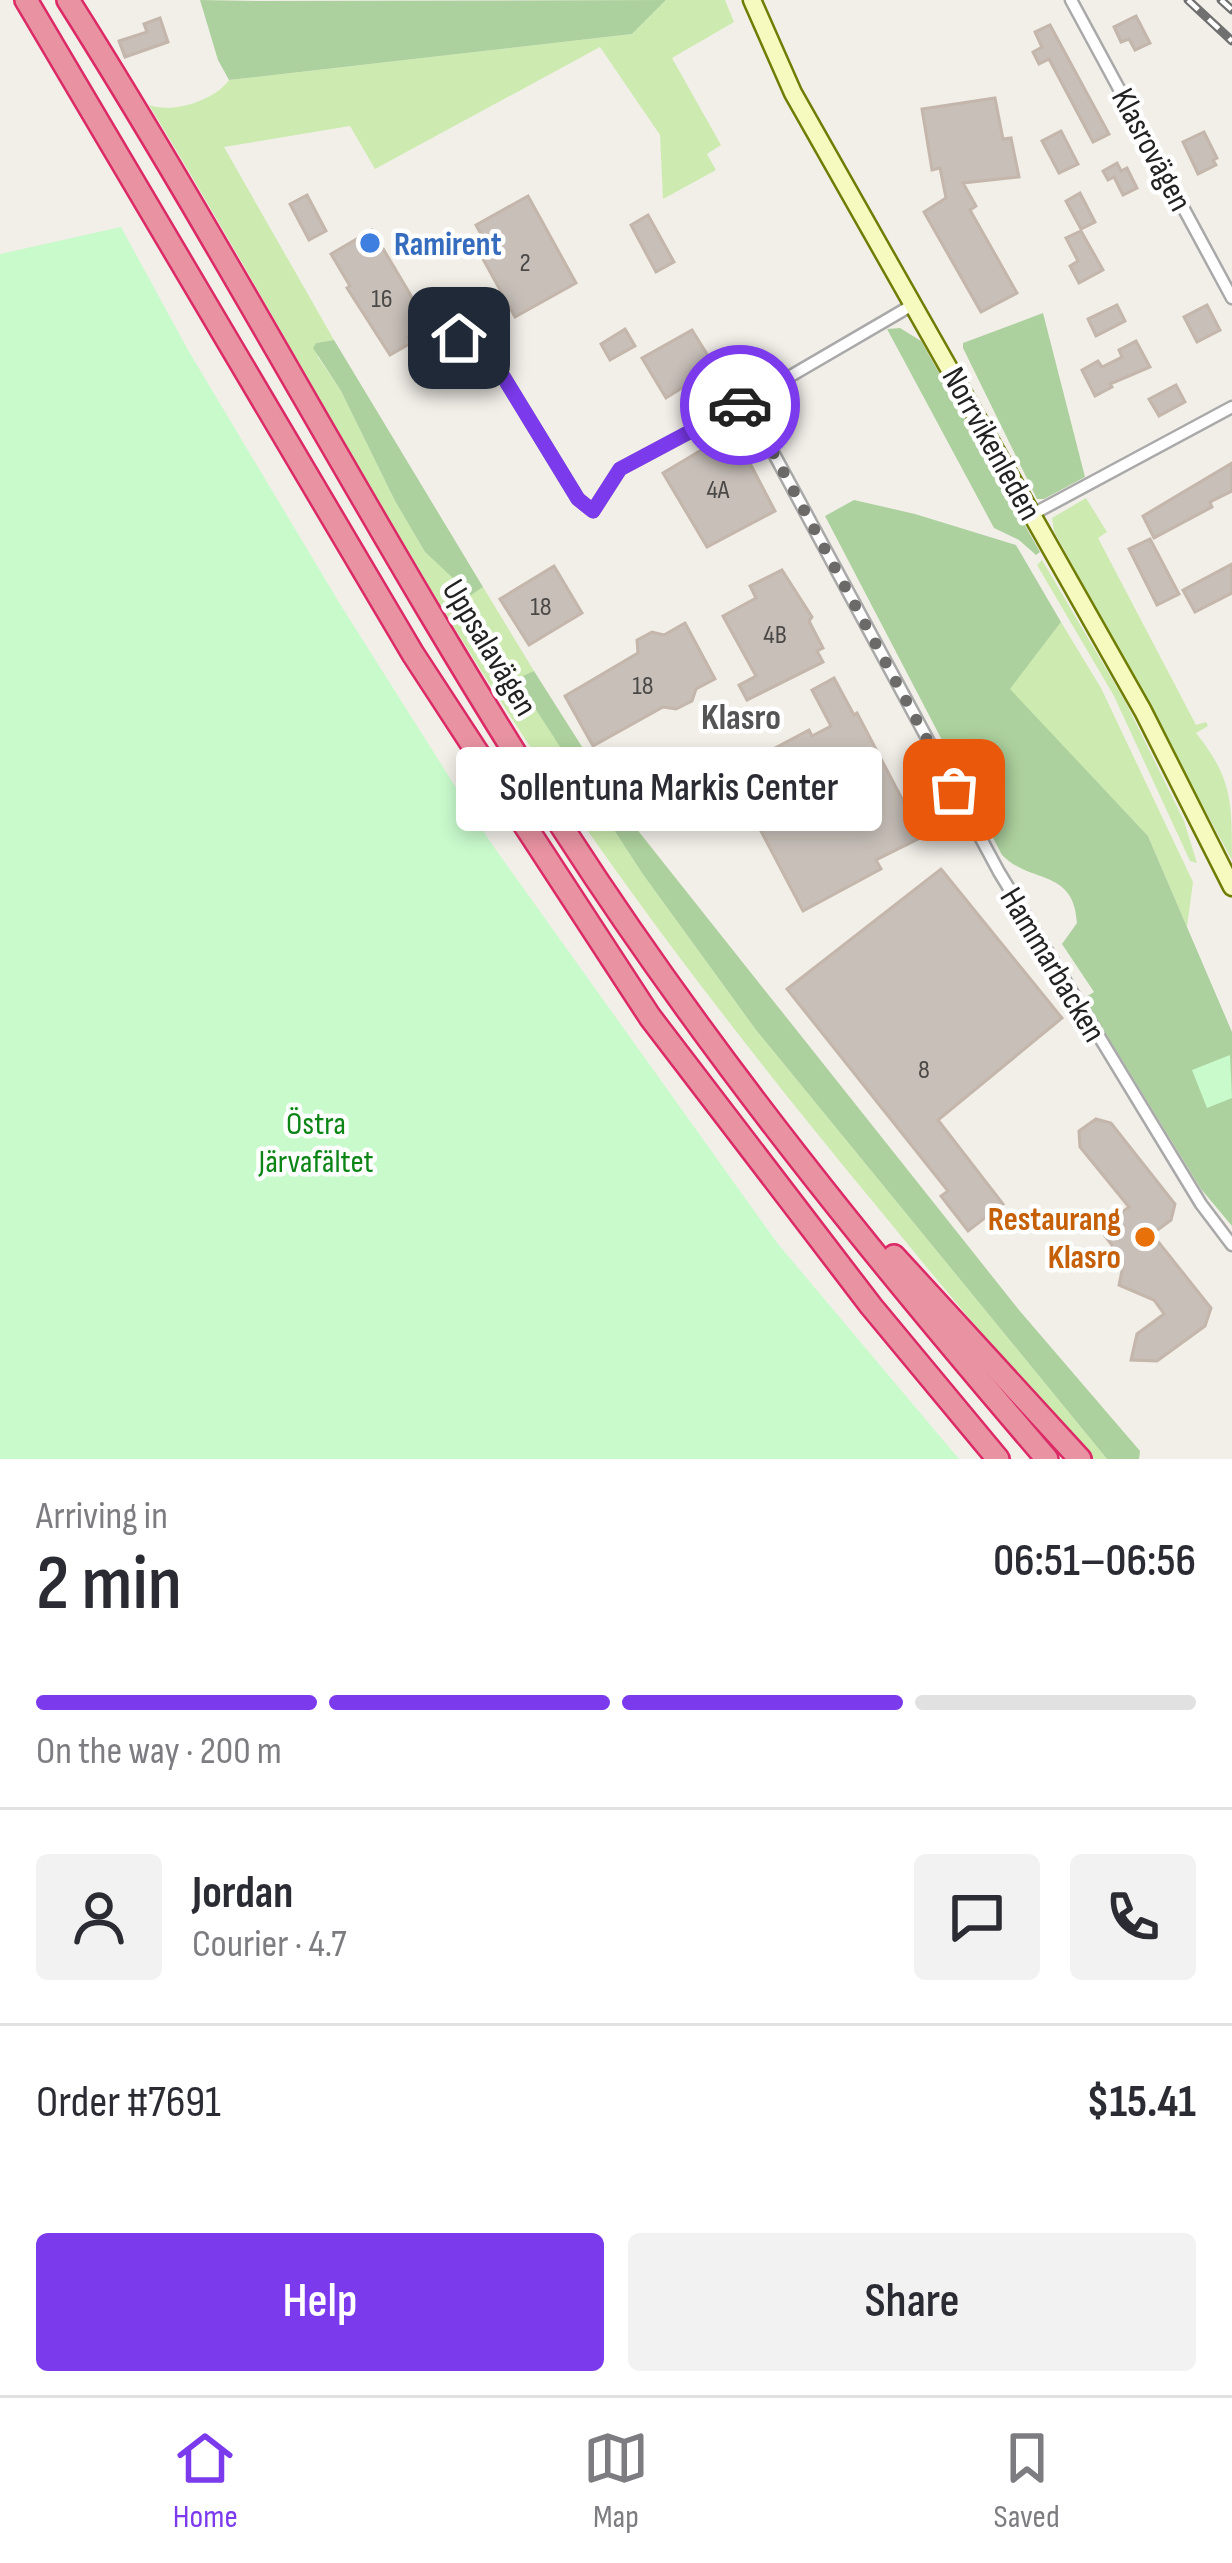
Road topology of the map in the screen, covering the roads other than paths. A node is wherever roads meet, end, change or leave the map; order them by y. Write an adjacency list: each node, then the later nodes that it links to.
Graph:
1 (26, 0): 14 (highway, Uppsalavägen)
2 (68, 0): 12 (highway, Uppsalavägen)
3 (752, 0): 6 (main road, Norrvikenleden)
4 (1071, 0): 5 (street, Klasrovägen)
5 (1232, 298)
6 (914, 304): 8 (street); 10 (main road, Norrvikenleden)
7 (459, 338): 8 (street)
8 (746, 402): 13 (street, Hammarbacken)
9 (1232, 407): 10 (street)
10 (1033, 514): 11 (main road, Norrvikenleden)
11 (1232, 887)
12 (789, 1143): 15 (highway, Uppsalavägen); 16 (highway)
13 (1232, 1244)
14 (998, 1459)
15 (1047, 1459)
16 (1080, 1459)

